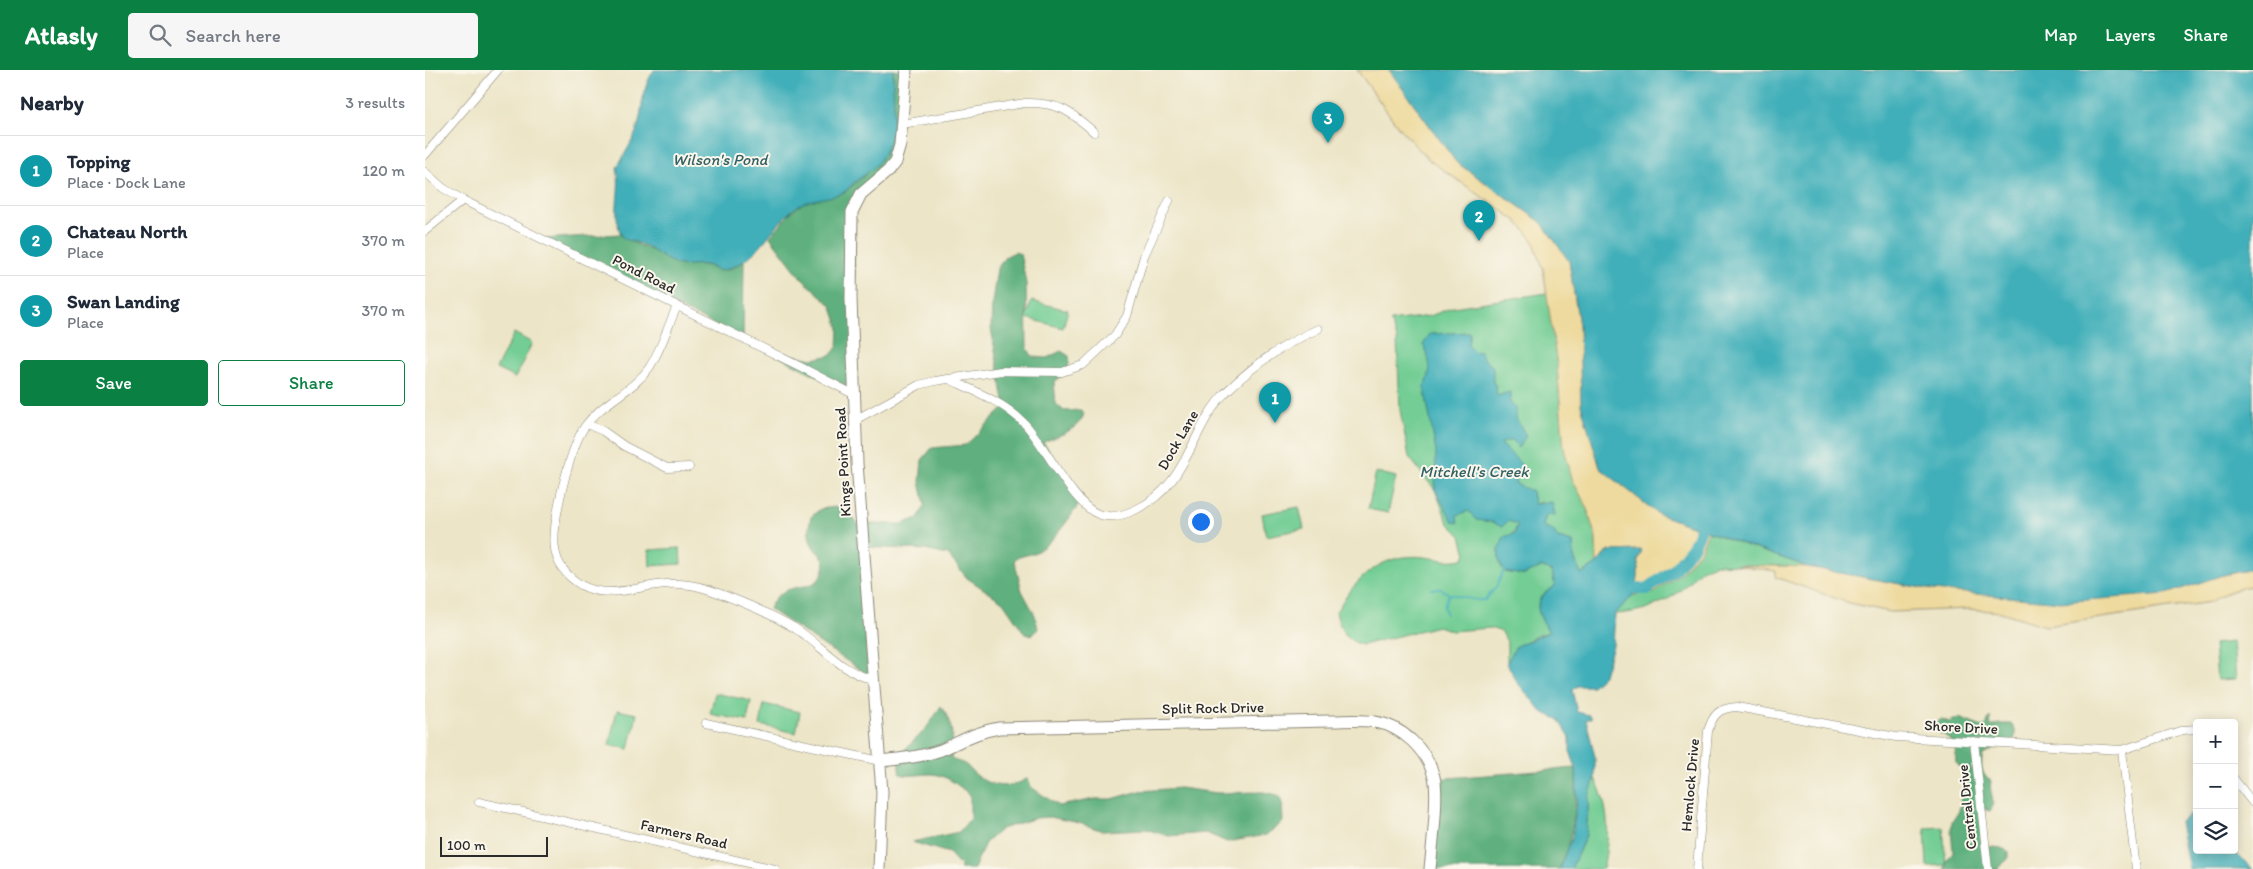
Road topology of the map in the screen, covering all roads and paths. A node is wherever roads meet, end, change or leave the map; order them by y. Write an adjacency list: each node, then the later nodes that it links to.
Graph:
1 (498, 70): 5 (street)
2 (906, 70): 3 (main road, Kings Point Road)
3 (902, 124): 4 (street); 13 (main road, Kings Point Road)
4 (1094, 132)
5 (425, 155)
6 (425, 172): 7 (street, Pond Road)
7 (463, 200): 9 (street); 10 (street, Pond Road)
8 (1169, 200): 12 (street)
9 (425, 230)
10 (677, 306): 13 (street, Pond Road); 15 (street)
11 (1318, 329): 12 (street, Dock Lane)
12 (951, 380): 14 (street)
13 (855, 395): 14 (main road, Kings Point Road)
14 (855, 420): 17 (main road, Kings Point Road)
15 (587, 424): 16 (street); 17 (street)
16 (689, 467)
17 (874, 680): 23 (main road, Kings Point Road)
18 (1723, 709): 21 (street, Shore Drive); 30 (street, Hemlock Drive)
19 (706, 723): 23 (street)
20 (2193, 729): 22 (street, Shore Drive)
21 (1975, 741): 22 (street, Shore Drive); 31 (street, Central Drive)
22 (2122, 750): 32 (street)
23 (879, 761): 28 (main road, Kings Point Road); 29 (main road, Split Rock Drive)
24 (2238, 784): 26 (street)
25 (479, 802): 27 (street, Farmers Road)
26 (2253, 802)
27 (775, 869)
28 (879, 869)
29 (1430, 869)
30 (1697, 869)
31 (1988, 869)
32 (2136, 869)

